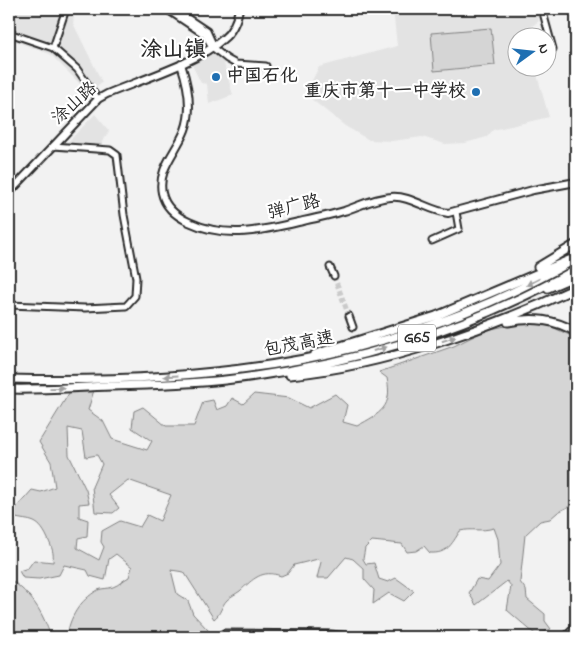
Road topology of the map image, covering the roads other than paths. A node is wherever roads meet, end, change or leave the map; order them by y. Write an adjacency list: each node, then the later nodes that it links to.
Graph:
1 (66, 9): 9 (street)
2 (166, 9): 8 (street)
3 (174, 9): 8 (street)
4 (239, 9): 8 (main road, 涂山路)
5 (542, 9): 6 (street)
6 (547, 28)
7 (9, 33): 9 (street)
8 (212, 47): 10 (main road, 涂山路); 11 (street)
9 (53, 48): 12 (street)
10 (180, 64): 12 (main road, 涂山路); 16 (main road, 弹广路)
11 (266, 66)
12 (98, 99): 13 (main road, 涂山路)
13 (53, 146): 15 (main road, 涂山路); 28 (street)
14 (576, 182): 16 (main road, 弹广路)
15 (9, 193)
16 (456, 212): 17 (street)
17 (432, 240)
18 (576, 244): 24 (highway)
19 (576, 258): 24 (highway); 34 (highway, 包茂高速 / G65, one-way to 34)
20 (330, 267): 22 (street)
21 (576, 269): 26 (highway, 包茂高速 / G65)
22 (334, 276)
23 (576, 276): 26 (highway)
24 (503, 288): 34 (highway)
25 (576, 288): 31 (highway)
26 (524, 296): 35 (highway, 包茂高速 / G65, one-way to 26)
27 (576, 302): 29 (highway)
28 (9, 305)
29 (576, 310)
30 (349, 316): 32 (street)
31 (488, 326): 33 (highway); 35 (highway, one-way to 31)
32 (353, 327)
33 (576, 331)
34 (271, 366): 36 (highway, 包茂高速 / G65, one-way to 36)
35 (247, 377): 37 (highway, 包茂高速 / G65, one-way to 35)
36 (9, 379)
37 (9, 389)
38 (576, 621): 41 (street)
39 (218, 637): 40 (street)
40 (362, 637)
41 (565, 637)

